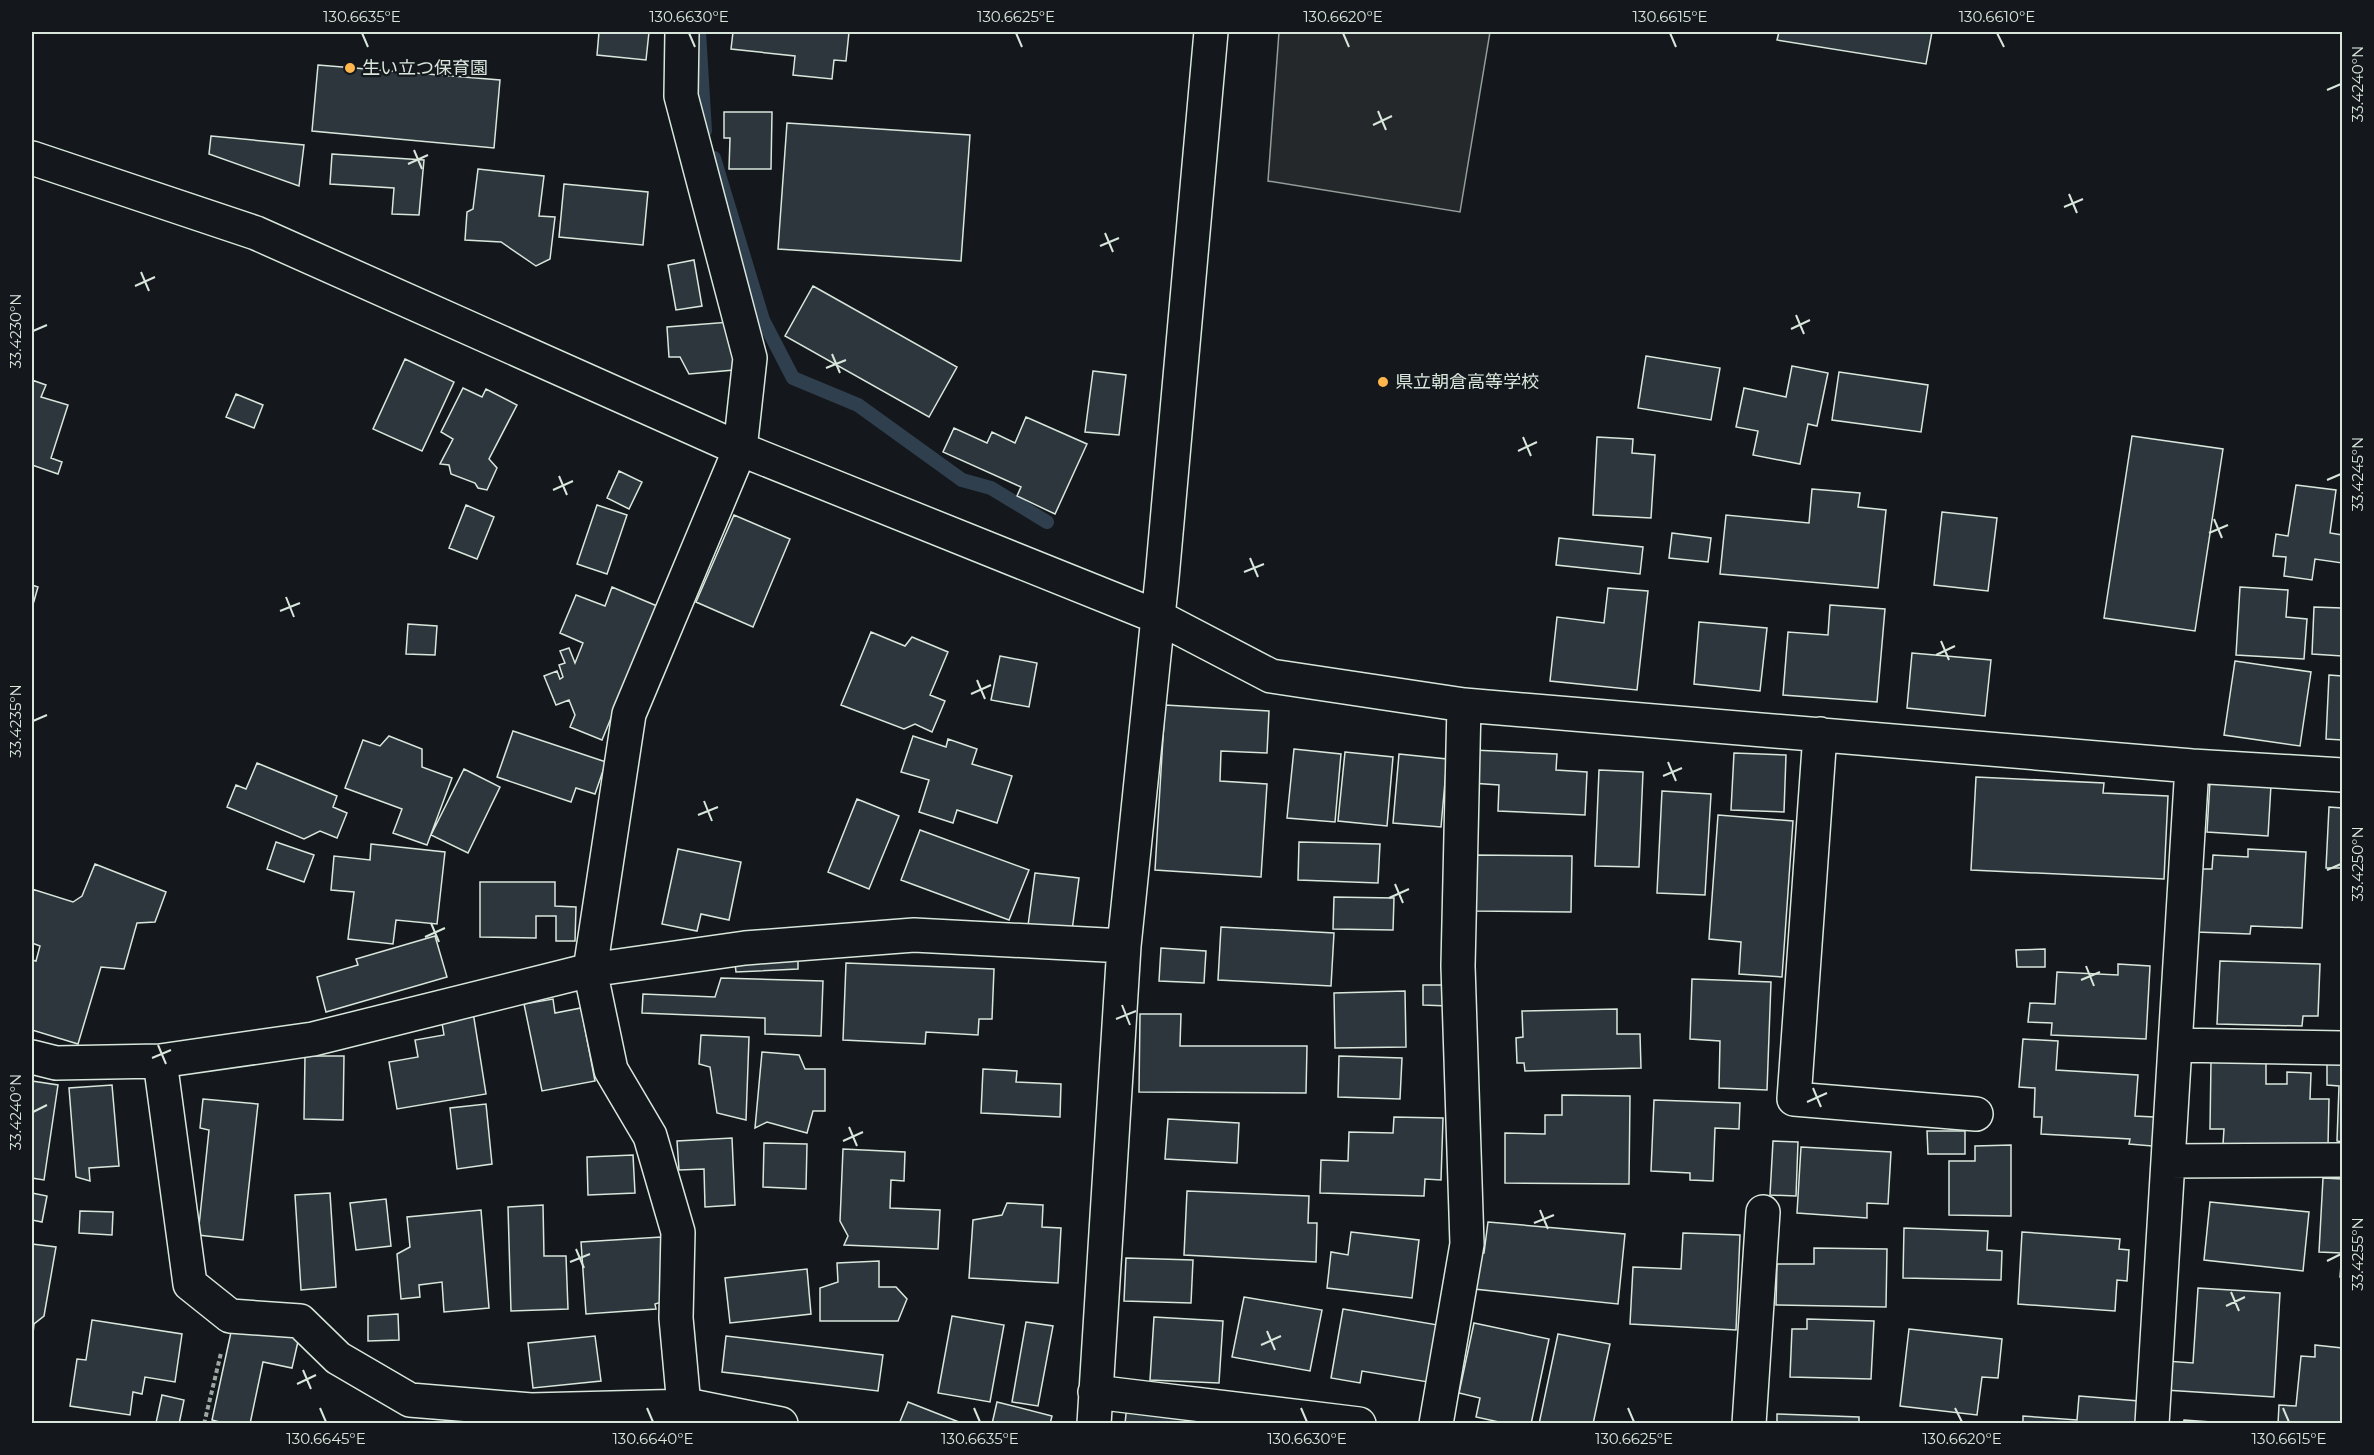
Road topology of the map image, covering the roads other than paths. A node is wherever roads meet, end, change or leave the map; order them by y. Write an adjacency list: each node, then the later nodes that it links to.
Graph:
1 (682, 32): 4 (street)
2 (1211, 32): 5 (street)
3 (32, 158): 4 (street)
4 (740, 449): 5 (street); 11 (street)
5 (1158, 618): 6 (street); 10 (street)
6 (1464, 705): 7 (street); 24 (street)
7 (1820, 734): 8 (street); 16 (street)
8 (2192, 766): 9 (street); 12 (street)
9 (2343, 775)
10 (1124, 946): 11 (street); 21 (street)
11 (590, 970): 15 (street); 20 (street)
12 (2175, 1045): 13 (street); 18 (street)
13 (2343, 1048)
14 (32, 1057): 15 (street)
15 (160, 1061): 20 (street)
16 (1976, 1114)
17 (2343, 1160): 18 (street)
18 (2168, 1161): 26 (street)
19 (1763, 1212): 25 (street)
20 (684, 1406): 22 (street)
21 (1094, 1408): 23 (street)
22 (781, 1424)
23 (1359, 1424)
24 (1436, 1424)
25 (1749, 1424)
26 (2152, 1424)

